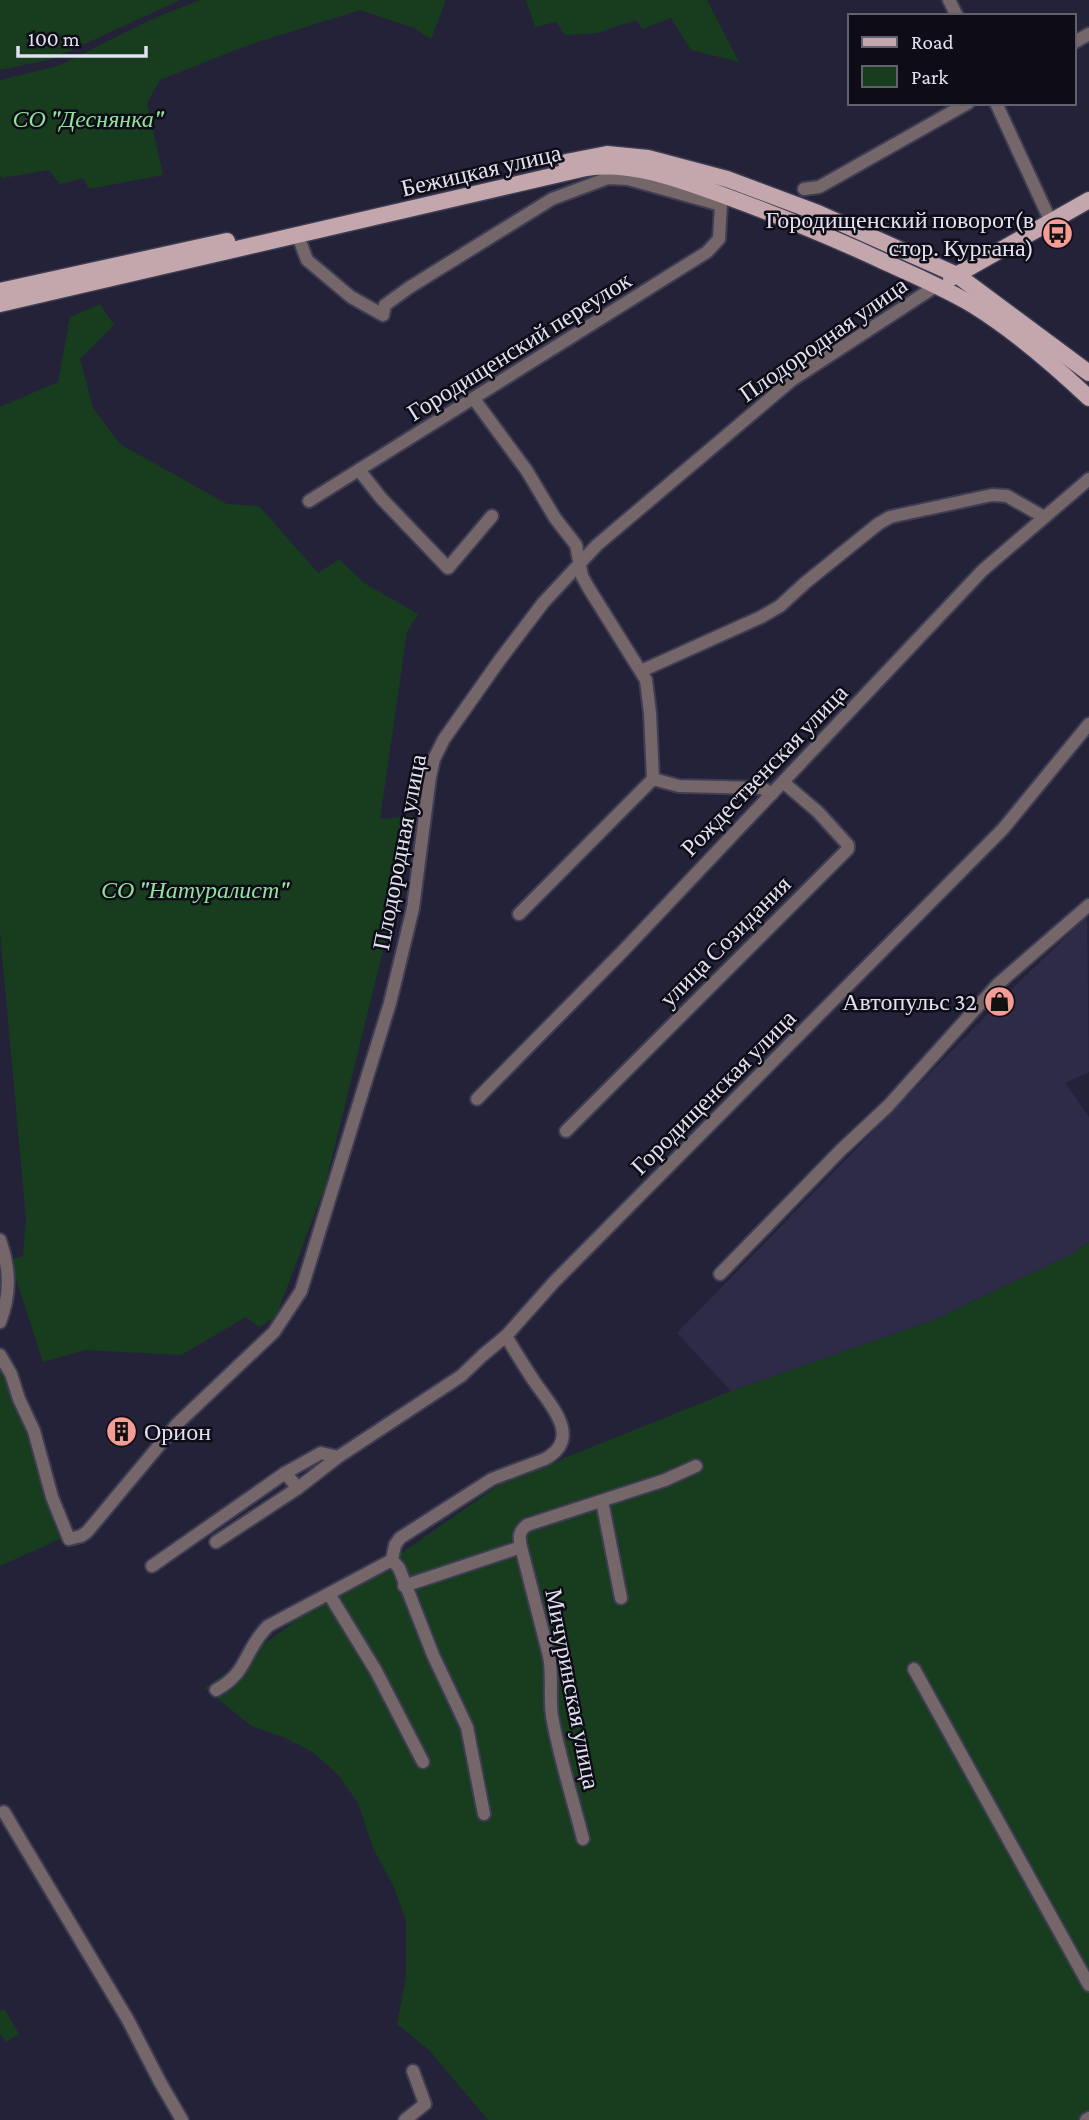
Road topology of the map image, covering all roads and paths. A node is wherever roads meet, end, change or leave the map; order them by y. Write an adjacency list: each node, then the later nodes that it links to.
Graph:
1 (964, 105): 3 (street)
2 (997, 105): 5 (street)
3 (804, 189)
4 (1089, 200): 5 (main road)
5 (1051, 222): 7 (main road)
6 (298, 236): 8 (main road, Бежицкая улица); 10 (main road, Бежицкая улица); 13 (street, Городищенский переулок)
7 (957, 275): 8 (main road); 9 (main road, Бежицкая улица); 11 (main road, Бежицкая улица)
8 (936, 286): 12 (main road, Бежицкая улица); 19 (street, Плодородная улица)
9 (0, 291)
10 (0, 304)
11 (1089, 373)
12 (1089, 398)
13 (474, 399): 14 (street, Городищенский переулок); 19 (street)
14 (359, 470): 16 (street, Городищенский переулок); 17 (street)
15 (1089, 479): 18 (street, Рождественская улица)
16 (309, 502)
17 (492, 516)
18 (1044, 517): 20 (street); 23 (street, Рождественская улица)
19 (581, 561): 20 (street); 33 (street, Плодородная улица)
20 (641, 671): 22 (street)
21 (1089, 724): 32 (street, Городищенская улица)
22 (653, 779): 24 (street); 26 (street)
23 (783, 782): 24 (street, Рождественская улица); 28 (street, улица Созидания)
24 (772, 794): 27 (street, Рождественская улица)
25 (1089, 905): 30 (street)
26 (519, 914)
27 (477, 1099)
28 (566, 1131)
29 (0, 1240): 31 (street)
30 (720, 1274)
31 (0, 1322)
32 (506, 1336): 34 (street, Городищенская улица); 41 (street)
33 (0, 1355)
34 (338, 1457): 36 (street, Городищенская улица); 37 (street, Городищенская улица)
35 (696, 1466): 38 (street)
36 (285, 1473): 37 (street); 42 (street, Городищенская улица)
37 (298, 1488): 39 (street, Городищенская улица)
38 (602, 1501): 40 (street); 45 (street)
39 (216, 1542)
40 (521, 1548): 43 (street); 51 (street, Мичуринская улица)
41 (392, 1560): 43 (street); 44 (street)
42 (152, 1566)
43 (404, 1586): 50 (street)
44 (329, 1594): 47 (street); 48 (street)
45 (621, 1598)
46 (914, 1669): 52 (street)
47 (216, 1690)
48 (423, 1762)
49 (4, 1812): 54 (street)
50 (484, 1814)
51 (583, 1839)
52 (1089, 1985)
53 (413, 2071): 55 (street)
54 (182, 2120)
55 (405, 2120)

